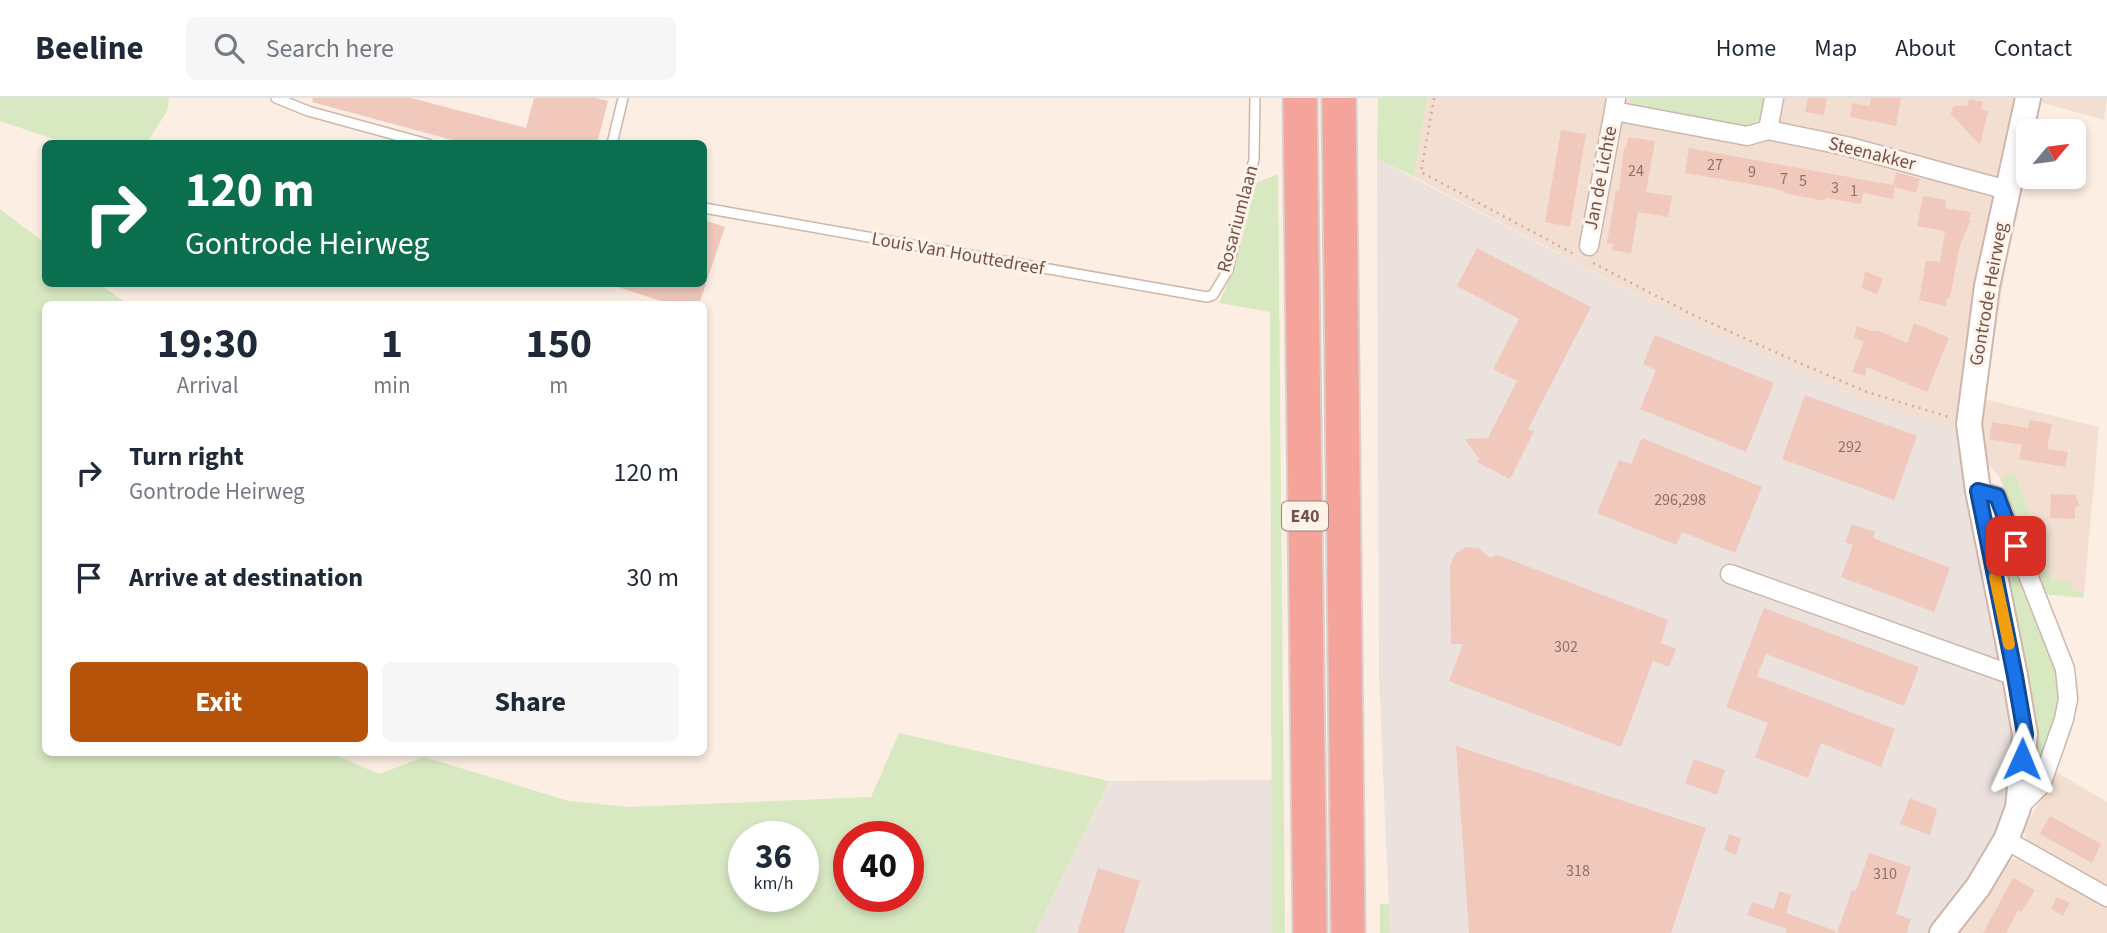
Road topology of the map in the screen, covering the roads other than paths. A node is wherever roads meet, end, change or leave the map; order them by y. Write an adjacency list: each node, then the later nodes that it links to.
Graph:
1 (276, 98): 10 (lane)
2 (623, 98): 11 (lane)
3 (1255, 98): 15 (lane, Rosariumlaan)
4 (1300, 98): 22 (highway, E40)
5 (1339, 98): 23 (highway, E40)
6 (1774, 98): 9 (street)
7 (2028, 98): 12 (street, Gontrode Heirweg)
8 (1615, 104): 9 (street, Jan de Lichte); 14 (street, Jan de Lichte)
9 (1768, 130): 12 (street, Steenakker)
10 (413, 140)
11 (613, 140)
12 (2007, 190): 16 (street, Gontrode Heirweg)
13 (707, 209): 15 (lane, Louis Van Houttedreef)
14 (1583, 253)
15 (1213, 295)
16 (1978, 491): 18 (street, Gontrode Heirweg); 19 (street, Gontrode Heirweg)
17 (1730, 574): 18 (street)
18 (2015, 676): 19 (street, Gontrode Heirweg)
19 (2018, 808): 20 (street, Gontrode Heirweg)
20 (2006, 840): 21 (street); 24 (street, Gontrode Heirweg)
21 (2107, 897)
22 (1310, 933)
23 (1348, 933)
24 (1942, 933)

